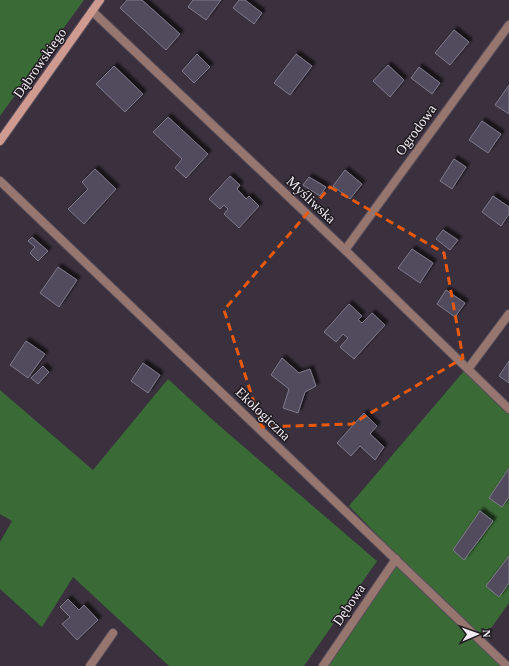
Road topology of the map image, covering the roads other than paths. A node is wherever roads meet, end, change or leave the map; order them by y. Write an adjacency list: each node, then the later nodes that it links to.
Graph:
1 (100, 0): 2 (street, Dąbrowskiego)
2 (92, 11): 4 (street, Dąbrowskiego); 6 (street, Myśliwska)
3 (509, 25): 6 (street, Ogrodowa)
4 (0, 141)
5 (0, 181): 10 (street, Ekologiczna)
6 (345, 250): 8 (street, Myśliwska)
7 (509, 314): 8 (street)
8 (468, 369): 9 (street, Myśliwska)
9 (509, 409)
10 (396, 559): 13 (street, Dębowa); 14 (street, Ekologiczna)
11 (113, 633): 12 (street)
12 (90, 666)
13 (323, 666)
14 (508, 666)

